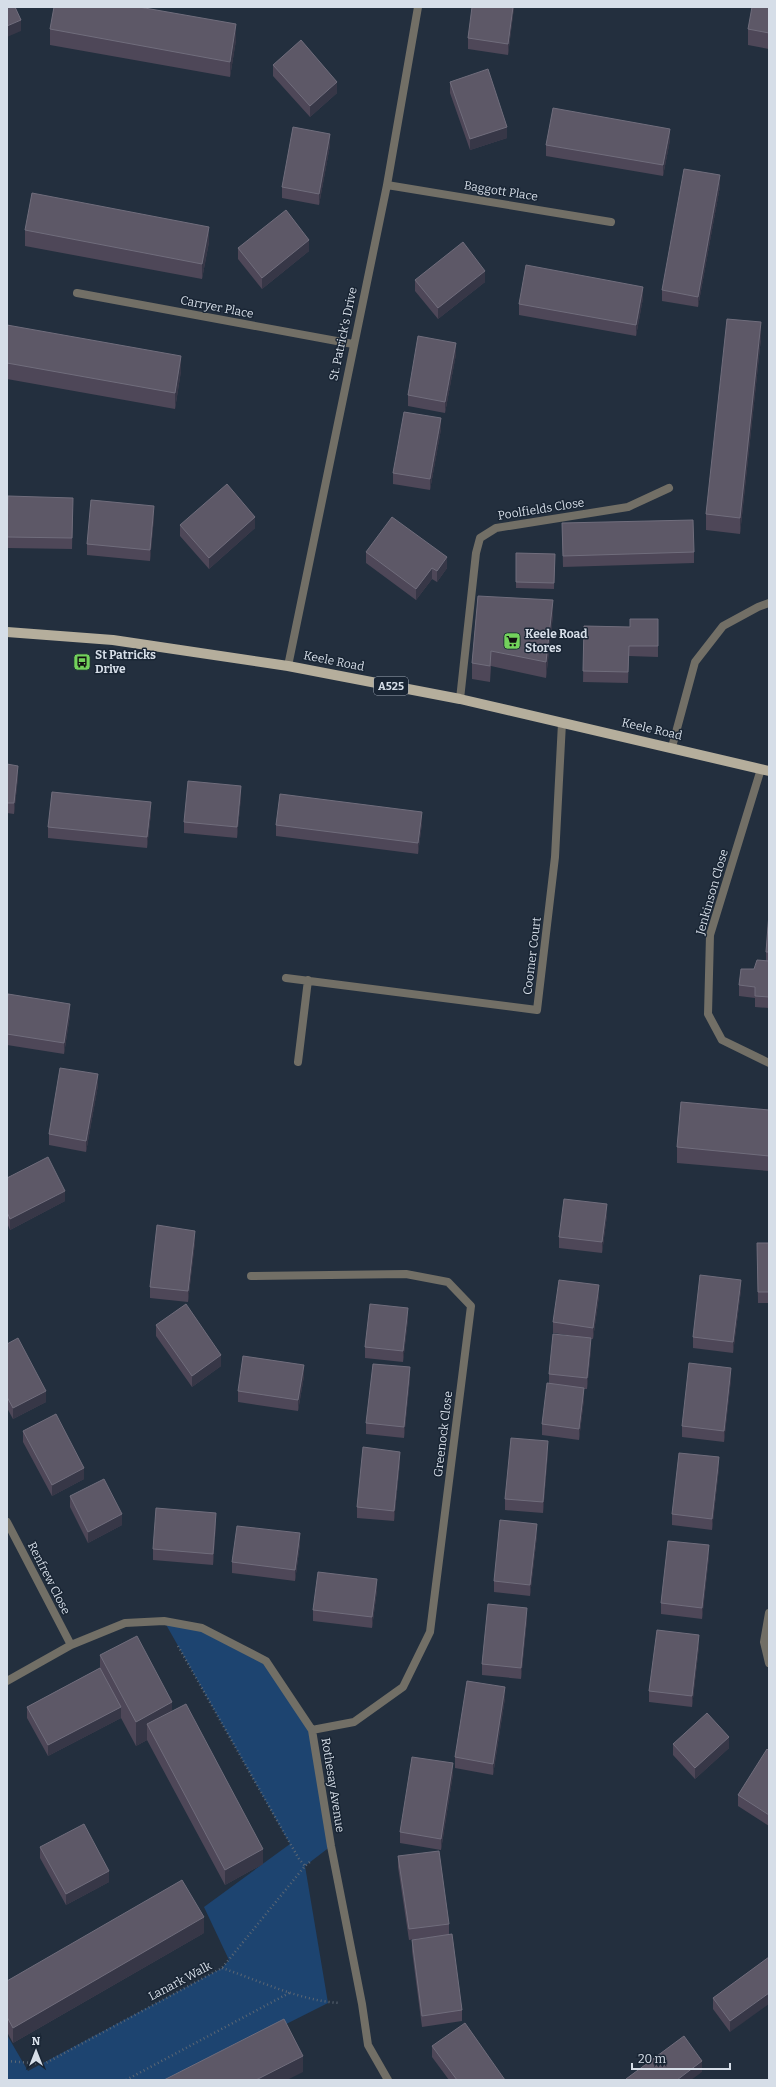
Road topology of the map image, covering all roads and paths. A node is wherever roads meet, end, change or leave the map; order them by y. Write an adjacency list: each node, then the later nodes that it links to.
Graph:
1 (418, 7): 2 (street, St. Patrick's Drive)
2 (387, 185): 3 (street, Baggott Place); 5 (street, St. Patrick's Drive)
3 (611, 222)
4 (77, 293): 5 (street, Carryer Place)
5 (353, 344): 9 (street, St. Patrick's Drive)
6 (669, 488): 10 (street, Poolfields Close)
7 (769, 603): 12 (street)
8 (7, 632): 9 (main road, Keele Road / A525)
9 (288, 666): 10 (main road, Keele Road / A525)
10 (460, 699): 11 (main road, Keele Road / A525)
11 (562, 722): 12 (main road, Keele Road / A525); 15 (street, Coomer Court)
12 (672, 747): 13 (main road, Keele Road / A525)
13 (765, 770): 17 (street, Jenkinson Close)
14 (286, 978): 15 (street, Coomer Court)
15 (308, 980): 16 (street)
16 (298, 1062)
17 (769, 1063)
18 (251, 1276): 25 (street, Greenock Close)
19 (7, 1522): 22 (street, Renfrew Close)
20 (769, 1613): 23 (street)
21 (164, 1621): 22 (street, Rothesay Avenue); 25 (street, Rothesay Avenue); 27 (path)
22 (71, 1645): 24 (street, Rothesay Avenue)
23 (769, 1663)
24 (7, 1681)
25 (312, 1730): 26 (street, Rothesay Avenue)
26 (331, 1846): 27 (path, Lanark Walk); 30 (street, Rothesay Avenue)
27 (305, 1866): 28 (path, Lanark Walk)
28 (222, 1968): 29 (path); 31 (path, Lanark Walk)
29 (291, 1992): 30 (path); 32 (path)
30 (362, 2004): 33 (street, Rothesay Avenue)
31 (7, 2061)
32 (126, 2080)
33 (388, 2080)

